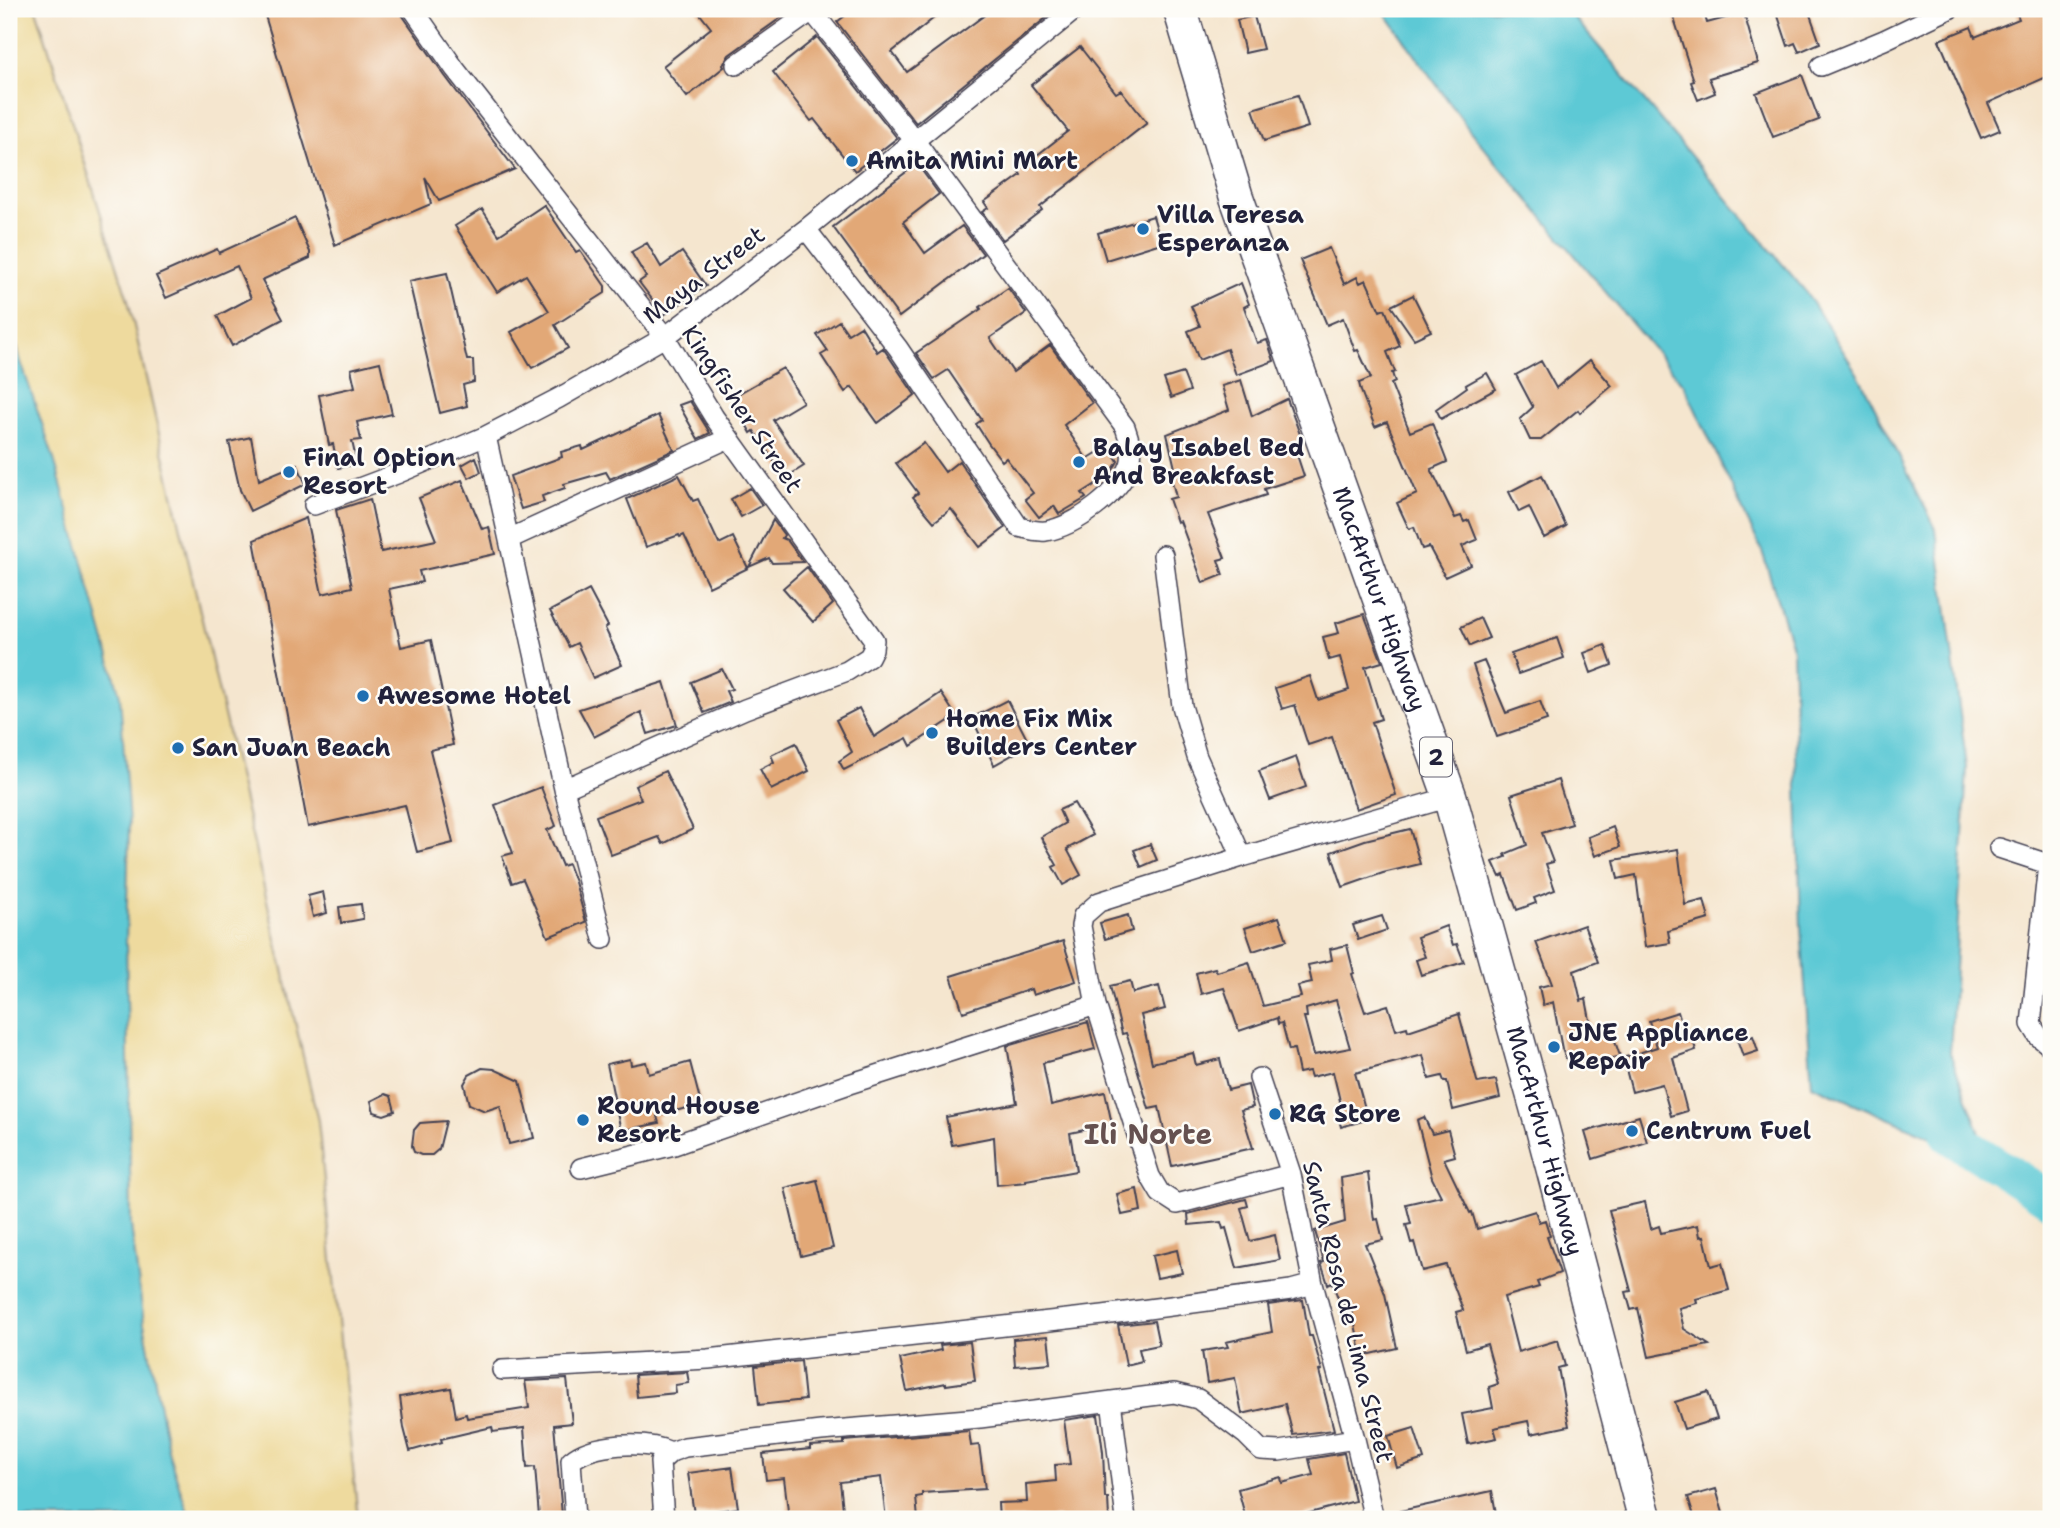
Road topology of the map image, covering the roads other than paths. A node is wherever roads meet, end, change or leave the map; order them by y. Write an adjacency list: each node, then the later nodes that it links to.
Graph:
1 (413, 9): 10 (street, Kingfisher Street)
2 (1076, 9): 8 (street, Maya Street)
3 (1180, 9): 17 (highway, MacArthur Highway / 2)
4 (1949, 9): 7 (street)
5 (813, 10): 6 (street); 8 (street)
6 (736, 65)
7 (1821, 66)
8 (915, 141): 9 (street, Maya Street); 9 (street)
9 (806, 229): 10 (street, Maya Street)
10 (665, 337): 11 (street, Maya Street); 12 (street, Kingfisher Street)
11 (486, 436): 13 (street, Maya Street); 14 (street)
12 (729, 439): 14 (street); 16 (street, Kingfisher Street)
13 (314, 505)
14 (509, 539): 16 (street)
15 (1163, 555): 19 (street)
16 (564, 789): 21 (street)
17 (1450, 797): 19 (street); 36 (highway, MacArthur Highway / 2)
18 (1999, 848): 20 (street)
19 (1241, 857): 22 (street)
20 (2050, 865): 23 (street)
21 (603, 939)
22 (1096, 1005): 25 (street); 26 (street)
23 (2051, 1047)
24 (1259, 1078): 26 (street, Santa Rosa de Lima Street)
25 (581, 1168)
26 (1291, 1174): 27 (street, Santa Rosa de Lima Street)
27 (1313, 1284): 28 (street); 30 (street, Santa Rosa de Lima Street)
28 (502, 1370)
29 (1111, 1401): 30 (street); 31 (street); 34 (street)
30 (1356, 1439): 35 (street, Santa Rosa de Lima Street)
31 (671, 1451): 32 (street); 33 (street)
32 (575, 1519)
33 (664, 1519)
34 (1126, 1519)
35 (1374, 1519)
36 (1645, 1519)

